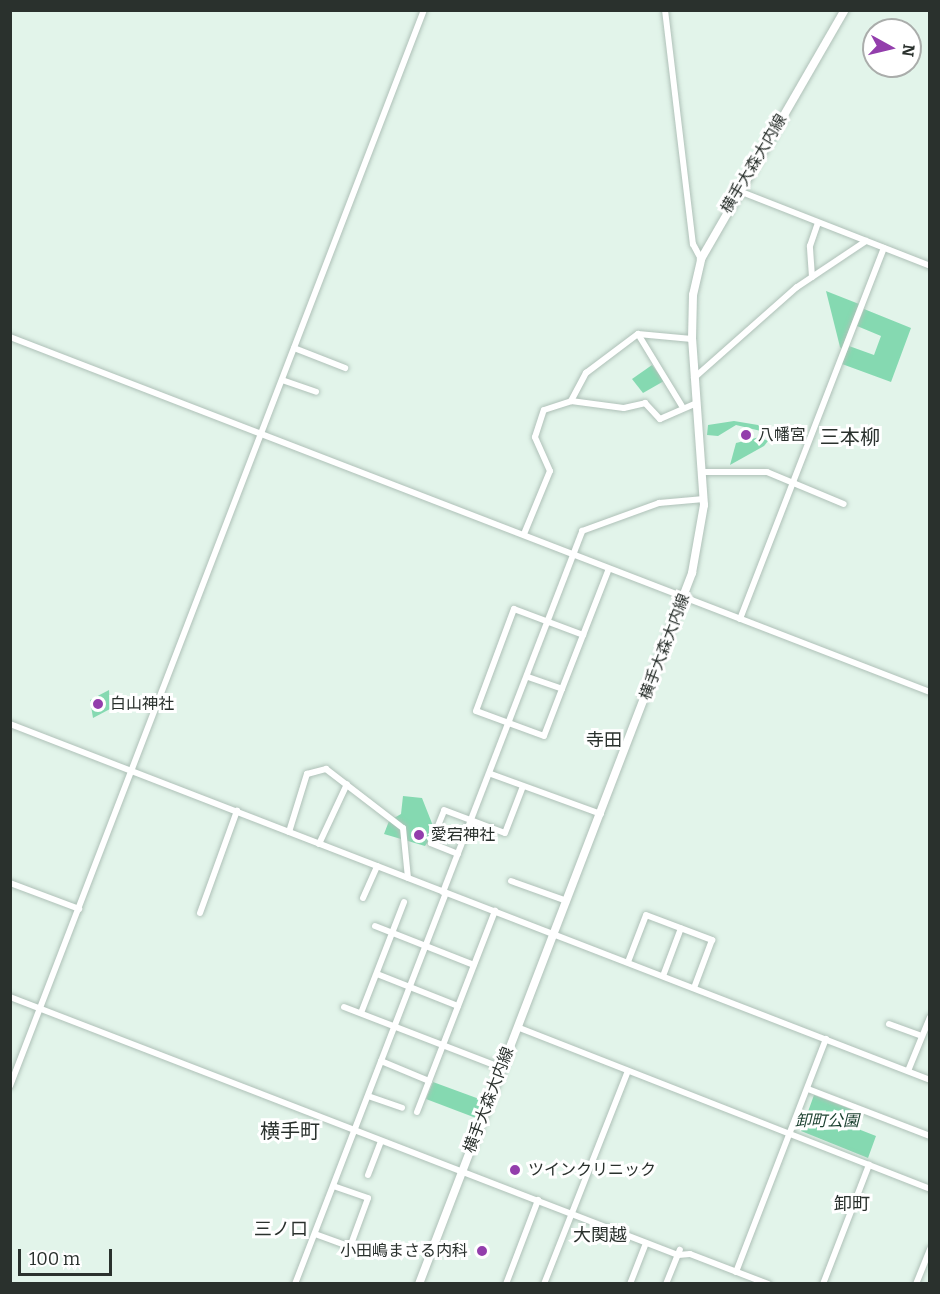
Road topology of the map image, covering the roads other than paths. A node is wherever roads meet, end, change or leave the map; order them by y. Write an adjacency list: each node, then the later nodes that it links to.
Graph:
1 (424, 10): 14 (street)
2 (665, 10): 8 (street)
3 (845, 10): 4 (main road, 横手大森大内線)
4 (738, 191): 5 (street); 8 (main road, 横手大森大内線)
5 (818, 223): 6 (street); 10 (street)
6 (866, 241): 7 (street); 10 (street)
7 (884, 248): 9 (street); 24 (street)
8 (701, 259): 13 (main road, 横手大森大内線)
9 (930, 266)
10 (812, 277): 16 (street)
11 (638, 334): 13 (street); 19 (street); 21 (street)
12 (10, 337): 22 (street)
13 (692, 339): 16 (main road, 横手大森大内線)
14 (294, 348): 15 (street); 17 (street)
15 (345, 368)
16 (694, 378): 20 (main road, 横手大森大内線)
17 (282, 380): 18 (street); 22 (street)
18 (316, 392)
19 (571, 401): 21 (street); 27 (street)
20 (697, 403): 21 (street); 23 (main road, 横手大森大内線)
21 (682, 406)
22 (262, 433): 27 (street); 39 (street)
23 (702, 472): 24 (street); 25 (main road, 横手大森大内線)
24 (792, 484): 26 (street); 31 (street)
25 (704, 499): 28 (street); 30 (main road, 横手大森大内線)
26 (844, 504)
27 (524, 534): 28 (street)
28 (575, 557): 29 (street); 32 (street)
29 (608, 571): 30 (street); 33 (street)
30 (684, 598): 31 (street); 44 (main road, 横手大森大内線)
31 (740, 618): 36 (street)
32 (550, 622): 33 (street); 34 (street); 37 (street)
33 (583, 635): 35 (street)
34 (528, 677): 35 (street); 37 (street)
35 (562, 690): 37 (street)
36 (930, 692)
37 (510, 723): 40 (street)
38 (10, 724): 39 (street)
39 (133, 770): 43 (street); 57 (street)
40 (491, 774): 42 (street); 45 (street)
41 (347, 784): 46 (street); 47 (street); 50 (street)
42 (523, 786): 44 (street); 45 (street)
43 (237, 811): 46 (street); 59 (street)
44 (601, 814): 55 (main road, 横手大森大内線)
45 (472, 821): 48 (street); 48 (street)
46 (289, 832): 47 (street)
47 (319, 844): 49 (street)
48 (458, 854): 53 (street)
49 (377, 866): 50 (street); 54 (street)
50 (408, 878): 53 (street)
51 (511, 881): 55 (street)
52 (10, 883): 57 (street)
53 (445, 892): 58 (street); 64 (street)
54 (363, 898)
55 (567, 901): 63 (main road, 横手大森大内線)
56 (404, 903): 62 (street)
57 (80, 909): 74 (street)
58 (495, 912): 63 (street); 66 (street)
59 (200, 914)
60 (375, 926): 62 (street)
61 (681, 928): 65 (street); 68 (street); 70 (street)
62 (393, 933): 64 (street); 67 (street)
63 (555, 934): 65 (street); 79 (main road, 横手大森大内線)
64 (426, 946): 66 (street); 69 (street)
65 (628, 962): 68 (street)
66 (474, 965): 73 (street)
67 (377, 974): 69 (street); 75 (street)
68 (663, 976): 70 (street)
69 (410, 987): 73 (street); 78 (street)
70 (694, 988): 81 (street)
71 (10, 997): 74 (street)
72 (344, 1006): 75 (street)
73 (458, 1006): 82 (street)
74 (42, 1009): 89 (street); 94 (street)
75 (361, 1013): 78 (street)
76 (930, 1017): 80 (street)
77 (889, 1024): 80 (street)
78 (395, 1026): 82 (street); 83 (street)
79 (517, 1028): 84 (main road, 横手大森大内線); 85 (street)
80 (922, 1036): 86 (street)
81 (826, 1040): 86 (street); 90 (street)
82 (443, 1045): 84 (street); 87 (street)
83 (381, 1061): 87 (street); 91 (street)
84 (502, 1068): 99 (main road, 横手大森大内線)
85 (628, 1071): 95 (street); 104 (street)
86 (908, 1071): 88 (street)
87 (429, 1080): 93 (street)
88 (930, 1080)
89 (10, 1086)
90 (808, 1089): 95 (street); 96 (street)
91 (368, 1096): 92 (street); 94 (street)
92 (402, 1108)
93 (417, 1112)
94 (355, 1130): 97 (street); 101 (street)
95 (789, 1134): 98 (street); 109 (street)
96 (930, 1136)
97 (381, 1141): 99 (street); 100 (street)
98 (869, 1165): 102 (street); 117 (street)
99 (462, 1172): 103 (street); 111 (main road, 横手大森大内線)
100 (368, 1175)
101 (334, 1185): 105 (street); 105 (street)
102 (930, 1189)
103 (538, 1200): 104 (street); 112 (street)
104 (571, 1214): 106 (street); 113 (street)
105 (315, 1234): 110 (street)
106 (646, 1243): 108 (street); 114 (street)
107 (930, 1249): 118 (street)
108 (679, 1252): 109 (street); 115 (street)
109 (736, 1272): 116 (street)
110 (295, 1284)
111 (418, 1284)
112 (506, 1284)
113 (544, 1284)
114 (630, 1284)
115 (666, 1284)
116 (768, 1284)
117 (822, 1284)
118 (916, 1284)

